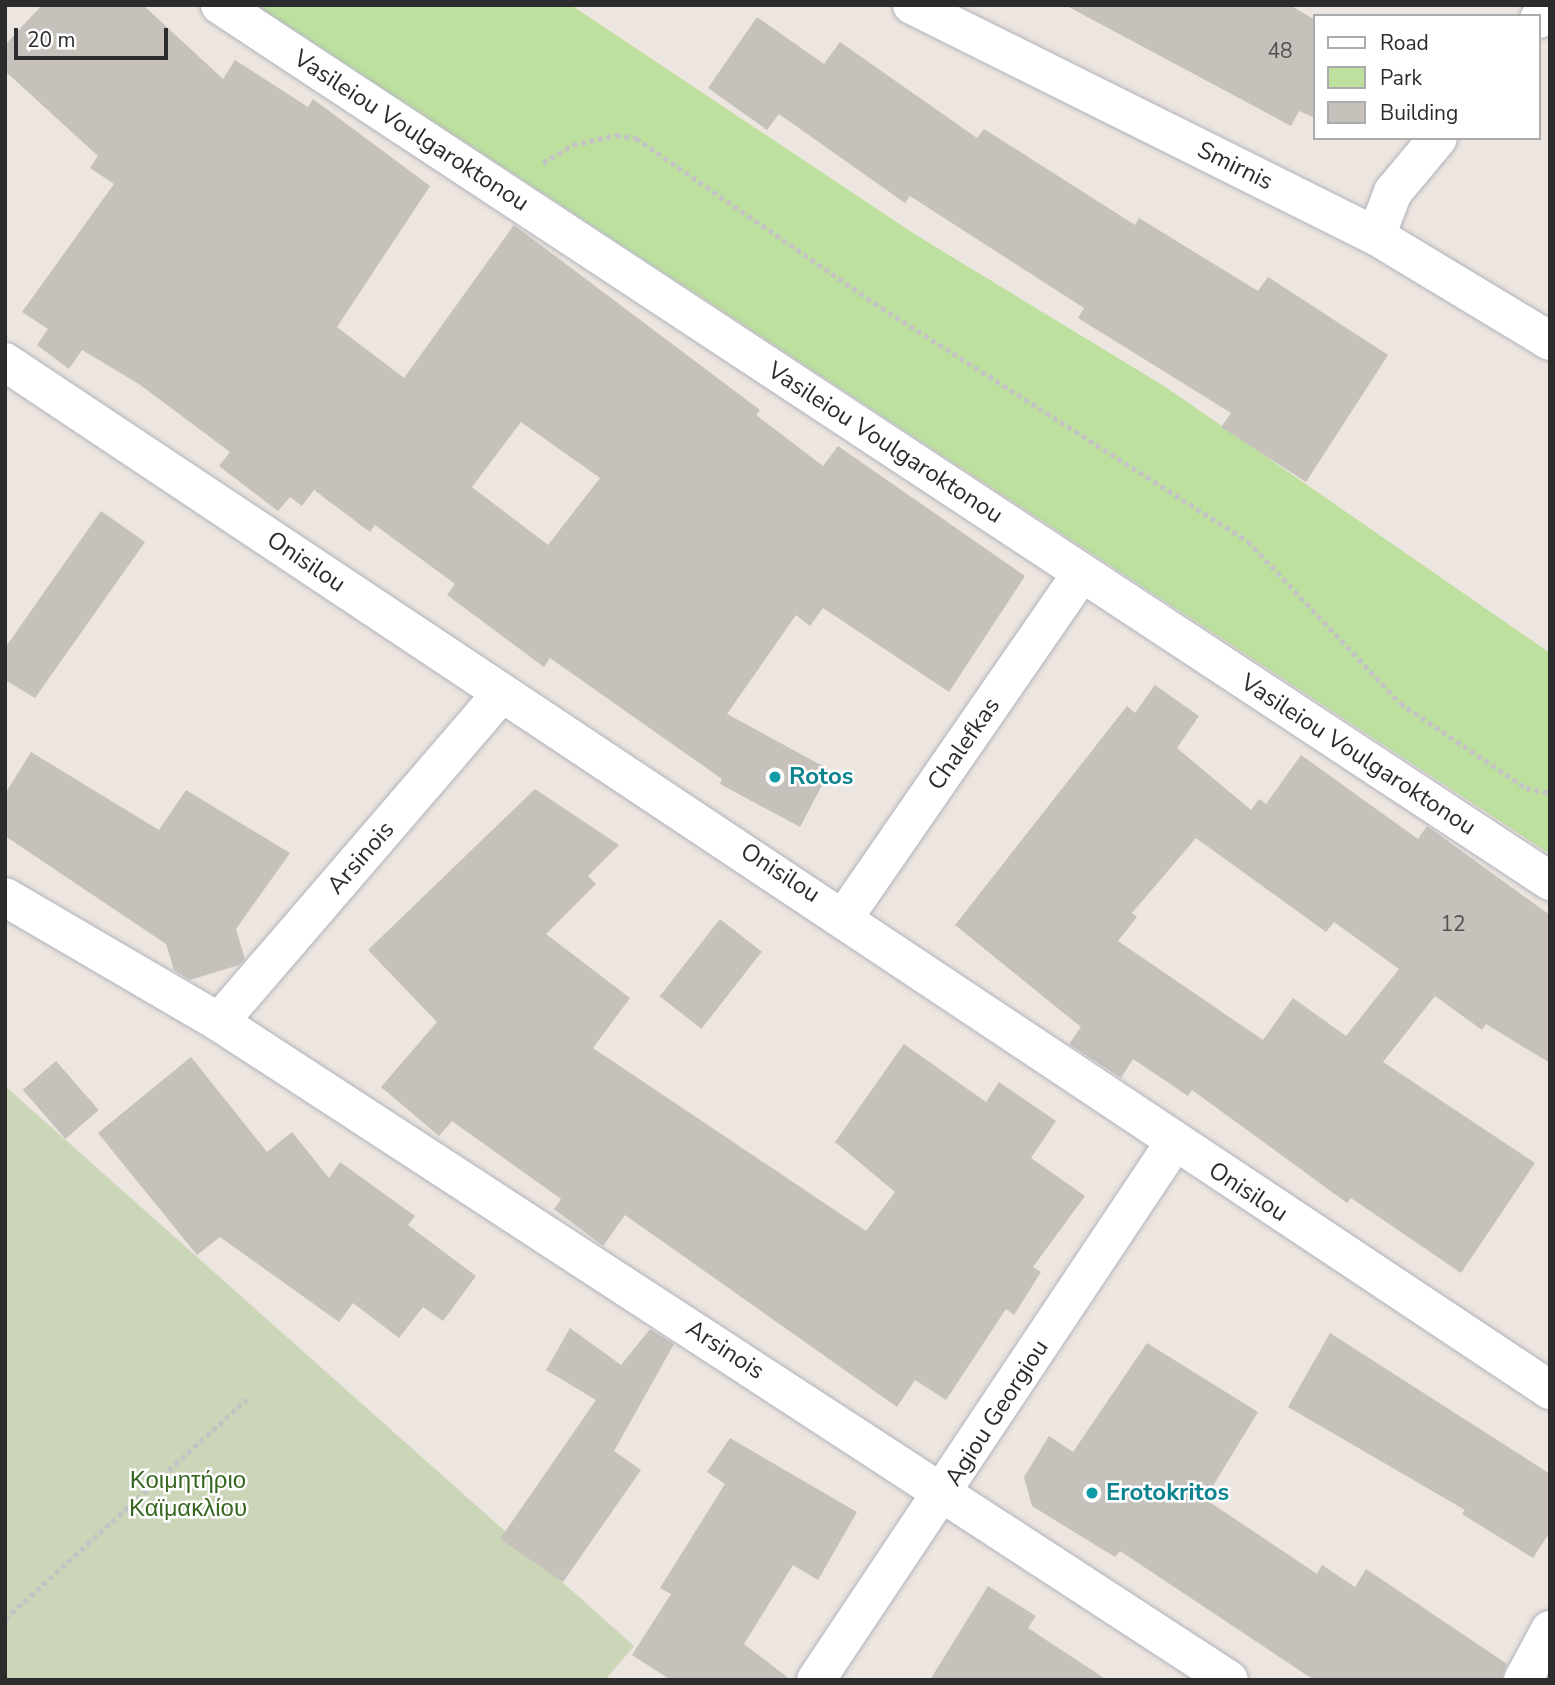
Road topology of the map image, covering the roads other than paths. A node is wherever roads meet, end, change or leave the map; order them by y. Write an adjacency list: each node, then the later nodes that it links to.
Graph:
1 (220, 5): 7 (street, Vasileiou Voulgaroktonou)
2 (912, 5): 4 (street, Smirnis)
3 (1436, 140): 4 (street)
4 (1376, 236): 5 (street, Smirnis)
5 (1550, 341)
6 (5, 362): 8 (street, Onisilou)
7 (1082, 573): 9 (street, Vasileiou Voulgaroktonou); 11 (street, Chalefkas)
8 (502, 693): 11 (street, Onisilou); 12 (street, Arsinois)
9 (1550, 881)
10 (5, 897): 12 (street, Arsinois)
11 (845, 916): 13 (street, Onisilou)
12 (219, 1023): 15 (street, Arsinois)
13 (1174, 1143): 14 (street, Onisilou); 15 (street, Agiou Georgiou)
14 (1550, 1390)
15 (945, 1493): 17 (street, Agiou Georgiou); 18 (street, Arsinois)
16 (1550, 1630): 19 (street)
17 (816, 1680)
18 (1229, 1680)
19 (1523, 1680)

